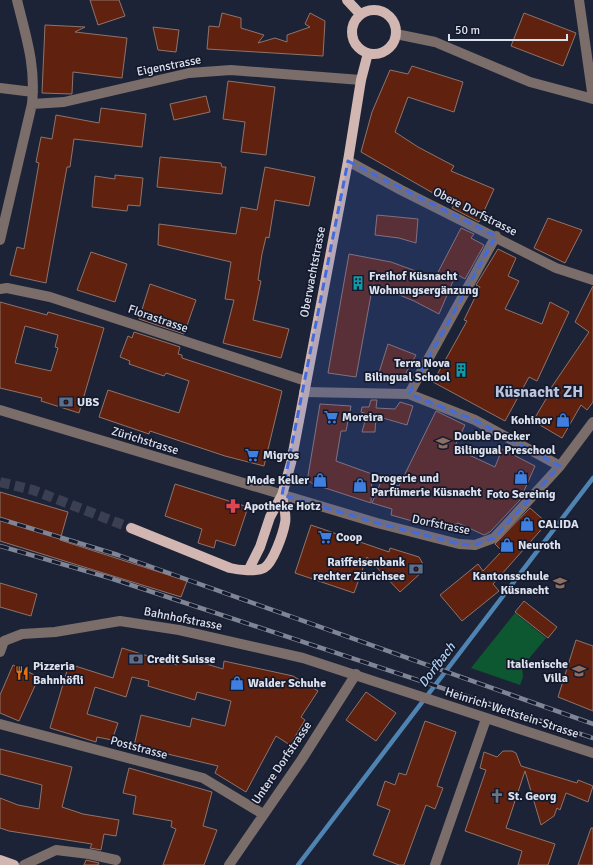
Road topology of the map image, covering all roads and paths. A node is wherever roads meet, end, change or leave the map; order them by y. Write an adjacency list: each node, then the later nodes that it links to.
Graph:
1 (17, 0): 9 (street)
2 (347, 0): 4 (main road)
3 (579, 0): 10 (street)
4 (360, 14): 5 (main road); 6 (main road)
5 (396, 34): 6 (main road); 10 (street)
6 (368, 53): 7 (main road, Oberwachtstrasse)
7 (361, 80): 11 (street, Eigenstrasse); 12 (main road, Oberwachtstrasse)
8 (0, 88): 9 (street)
9 (33, 92): 11 (street)
10 (593, 99)
11 (32, 104): 14 (street)
12 (348, 161): 13 (street, Obere Dorfstrasse); 17 (main road, Oberwachtstrasse)
13 (496, 236): 15 (street, Obere Dorfstrasse); 19 (street)
14 (0, 240)
15 (593, 280)
16 (0, 289): 17 (street, Florastrasse)
17 (306, 381): 18 (main road, Oberwachtstrasse)
18 (304, 392): 19 (street); 23 (main road, Oberwachtstrasse)
19 (409, 394): 22 (street)
20 (0, 410): 23 (street, Zürichstrasse)
21 (593, 422): 22 (street, Dorfstrasse)
22 (560, 466): 23 (street, Dorfstrasse)
23 (282, 495): 25 (main road, Oberwachtstrasse); 25 (main road, Oberwachtstrasse)
24 (131, 528): 25 (main road, Oberwachtstrasse)
25 (249, 569)
26 (2, 640): 27 (street); 28 (street, Bahnhofstrasse)
27 (0, 652)
28 (356, 674): 29 (street, Heinrich-Wettstein-Strasse); 32 (street, Untere Dorfstrasse)
29 (486, 719): 31 (street, Heinrich-Wettstein-Strasse); 38 (street)
30 (0, 724): 32 (street, Poststrasse)
31 (593, 753)
32 (263, 814): 37 (street, Untere Dorfstrasse)
33 (0, 860): 35 (main road)
34 (116, 860): 36 (street)
35 (14, 865)
36 (24, 865)
37 (229, 865)
38 (435, 865)

